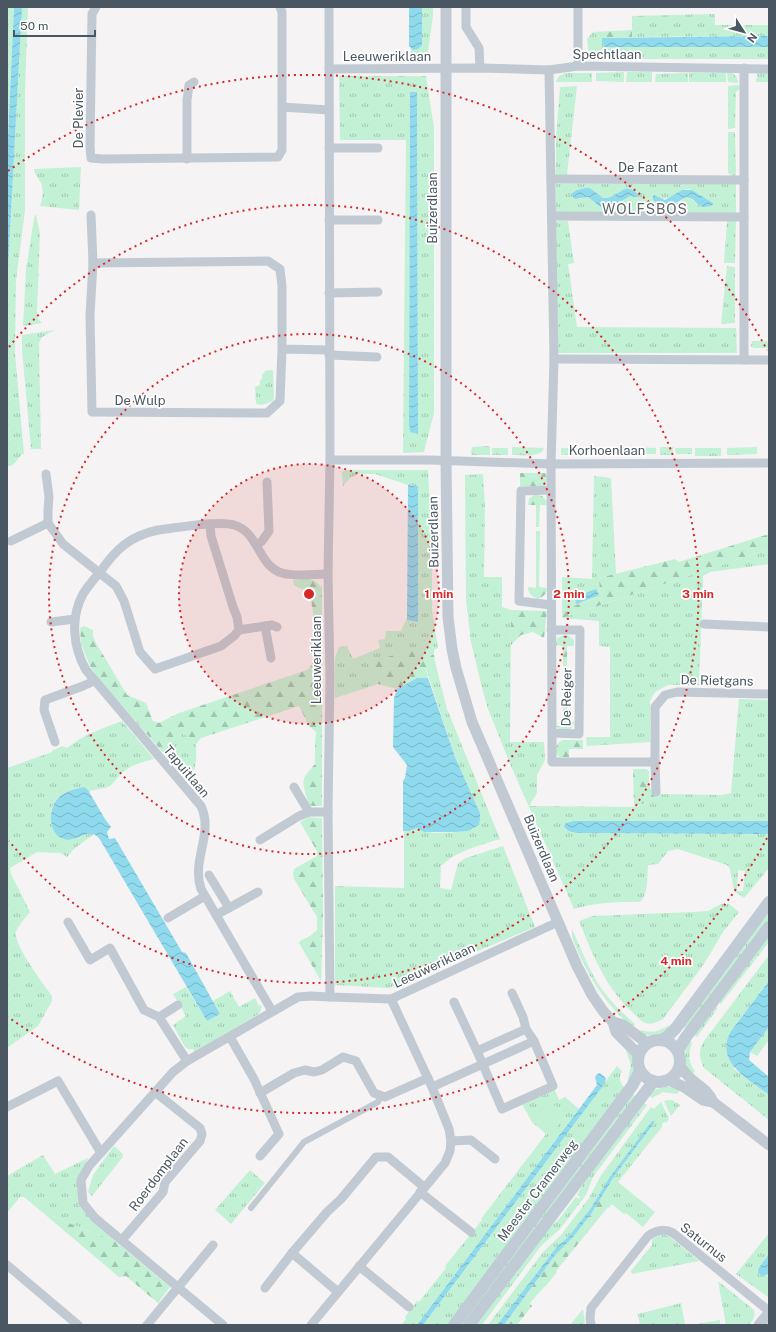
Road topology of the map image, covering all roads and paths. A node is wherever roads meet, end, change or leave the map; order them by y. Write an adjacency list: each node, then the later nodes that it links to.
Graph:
1 (96, 7): 19 (street, De Plevier)
2 (280, 7): 15 (street, De Plevier)
3 (329, 7): 11 (street, Leeuweriklaan)
4 (446, 7): 8 (street, Buizerdlaan)
5 (466, 7): 9 (street)
6 (578, 7): 7 (street)
7 (578, 66): 10 (street, Spechtlaan); 13 (street, Spechtlaan)
8 (446, 68): 9 (street, Spechtlaan); 11 (street, Leeuweriklaan); 37 (street, Buizerdlaan)
9 (480, 68): 13 (street, Spechtlaan)
10 (744, 68): 12 (street, Spechtlaan); 21 (street)
11 (329, 69): 16 (street, Leeuweriklaan)
12 (769, 69)
13 (549, 70): 20 (street)
14 (194, 82): 19 (street)
15 (282, 107): 16 (street); 19 (street, De Plevier)
16 (330, 110): 17 (street, Leeuweriklaan)
17 (329, 148): 18 (street); 25 (street, Leeuweriklaan)
18 (378, 148)
19 (187, 159)
20 (551, 179): 21 (street, De Fazant); 23 (street)
21 (744, 180): 24 (street)
22 (91, 215): 27 (street, De Wulp)
23 (552, 216): 24 (street); 33 (street)
24 (744, 217): 34 (street)
25 (329, 220): 26 (street); 29 (street, Leeuweriklaan)
26 (378, 220)
27 (93, 263): 30 (street, De Wulp); 30 (street, De Wulp)
28 (378, 292): 29 (street)
29 (329, 293): 31 (street, Leeuweriklaan)
30 (282, 349): 31 (street)
31 (329, 353): 32 (street); 36 (street, Leeuweriklaan)
32 (377, 357)
33 (554, 359): 34 (street); 39 (street)
34 (744, 360): 35 (street)
35 (769, 360)
36 (330, 460): 37 (street); 48 (street, Leeuweriklaan)
37 (446, 460): 39 (street, Korhoenlaan); 77 (street, Buizerdlaan)
38 (769, 463): 39 (street, Korhoenlaan)
39 (551, 464): 42 (street, De Reiger)
40 (46, 474): 43 (street)
41 (267, 482): 46 (street)
42 (551, 490): 49 (street, De Reiger); 49 (street)
43 (48, 523): 45 (street); 47 (street)
44 (210, 524): 46 (street, Tapuitlaan); 47 (street, Tapuitlaan); 56 (street)
45 (11, 540)
46 (257, 545): 48 (street, Tapuitlaan)
47 (99, 573): 50 (street, Tapuitlaan); 56 (street)
48 (328, 574): 67 (street, Leeuweriklaan)
49 (551, 605): 57 (street, De Reiger)
50 (75, 619): 51 (street); 59 (street, Tapuitlaan)
51 (51, 622)
52 (704, 624): 55 (street)
53 (265, 626): 54 (street); 56 (street); 58 (street)
54 (277, 627)
55 (769, 627)
56 (239, 630)
57 (551, 630): 61 (street, De Reiger); 61 (street, De Reiger)
58 (271, 658)
59 (94, 681): 62 (street); 71 (street, Tapuitlaan)
60 (769, 694): 63 (street, De Rietgans)
61 (552, 733): 63 (street)
62 (55, 742)
63 (655, 762): 65 (street, De Rietgans)
64 (294, 787): 66 (street)
65 (656, 792)
66 (309, 812): 67 (street); 68 (street)
67 (328, 812): 80 (street, Leeuweriklaan)
68 (260, 840)
69 (209, 875): 73 (street)
70 (258, 892): 73 (street)
71 (205, 896): 74 (street, Tapuitlaan); 75 (street)
72 (769, 902): 89 (main road)
73 (229, 908): 74 (street)
74 (216, 915): 84 (street, Tapuitlaan)
75 (168, 918)
76 (68, 922): 85 (street)
77 (558, 922): 81 (street, Leeuweriklaan); 86 (street, Buizerdlaan)
78 (769, 927): 92 (main road)
79 (512, 992): 87 (street)
80 (330, 997): 81 (street, Leeuweriklaan); 84 (street)
81 (391, 999): 99 (street)
82 (454, 1002): 93 (street)
83 (178, 1005): 85 (street)
84 (272, 1011): 88 (street)
85 (159, 1017): 95 (street)
86 (613, 1022): 91 (street, Buizerdlaan); 94 (street, Buizerdlaan)
87 (526, 1029): 90 (street); 93 (street)
88 (230, 1037): 95 (street); 104 (street)
89 (662, 1040): 91 (main road); 92 (main road)
90 (534, 1041): 96 (street); 96 (street)
91 (647, 1043): 94 (main road)
92 (678, 1050): 97 (main road)
93 (478, 1051): 96 (street)
94 (638, 1054): 98 (main road)
95 (187, 1061): 103 (street)
96 (483, 1064): 102 (street)
97 (680, 1067): 100 (main road); 106 (street)
98 (640, 1071): 101 (main road); 130 (main road, Meester Cramerweg)
99 (428, 1078): 102 (street); 105 (street)
100 (669, 1080): 101 (main road); 106 (street)
101 (653, 1082): 131 (main road, Meester Cramerweg)
102 (432, 1087): 108 (street)
103 (155, 1092): 110 (street); 116 (street, Roerdomplaan)
104 (260, 1093): 105 (street); 111 (street)
105 (381, 1096): 114 (street)
106 (713, 1102): 109 (street)
107 (7, 1107): 110 (street)
108 (451, 1141): 112 (street); 113 (street)
109 (769, 1145)
110 (101, 1153): 116 (street)
111 (260, 1156)
112 (495, 1159)
113 (422, 1190): 115 (street); 118 (street); 120 (street)
114 (251, 1208)
115 (471, 1232)
116 (122, 1240): 121 (street)
117 (213, 1245): 121 (street)
118 (292, 1253): 122 (street); 123 (street)
119 (7, 1266): 126 (street)
120 (359, 1266): 123 (street); 124 (street)
121 (178, 1288): 127 (street); 128 (street)
122 (265, 1288)
123 (338, 1292): 129 (street)
124 (409, 1307)
125 (769, 1312): 132 (street, Saturnus); 133 (street)
126 (78, 1325)
127 (147, 1325)
128 (223, 1325)
129 (311, 1325)
130 (454, 1325)
131 (470, 1325)
132 (591, 1325)
133 (759, 1325)

